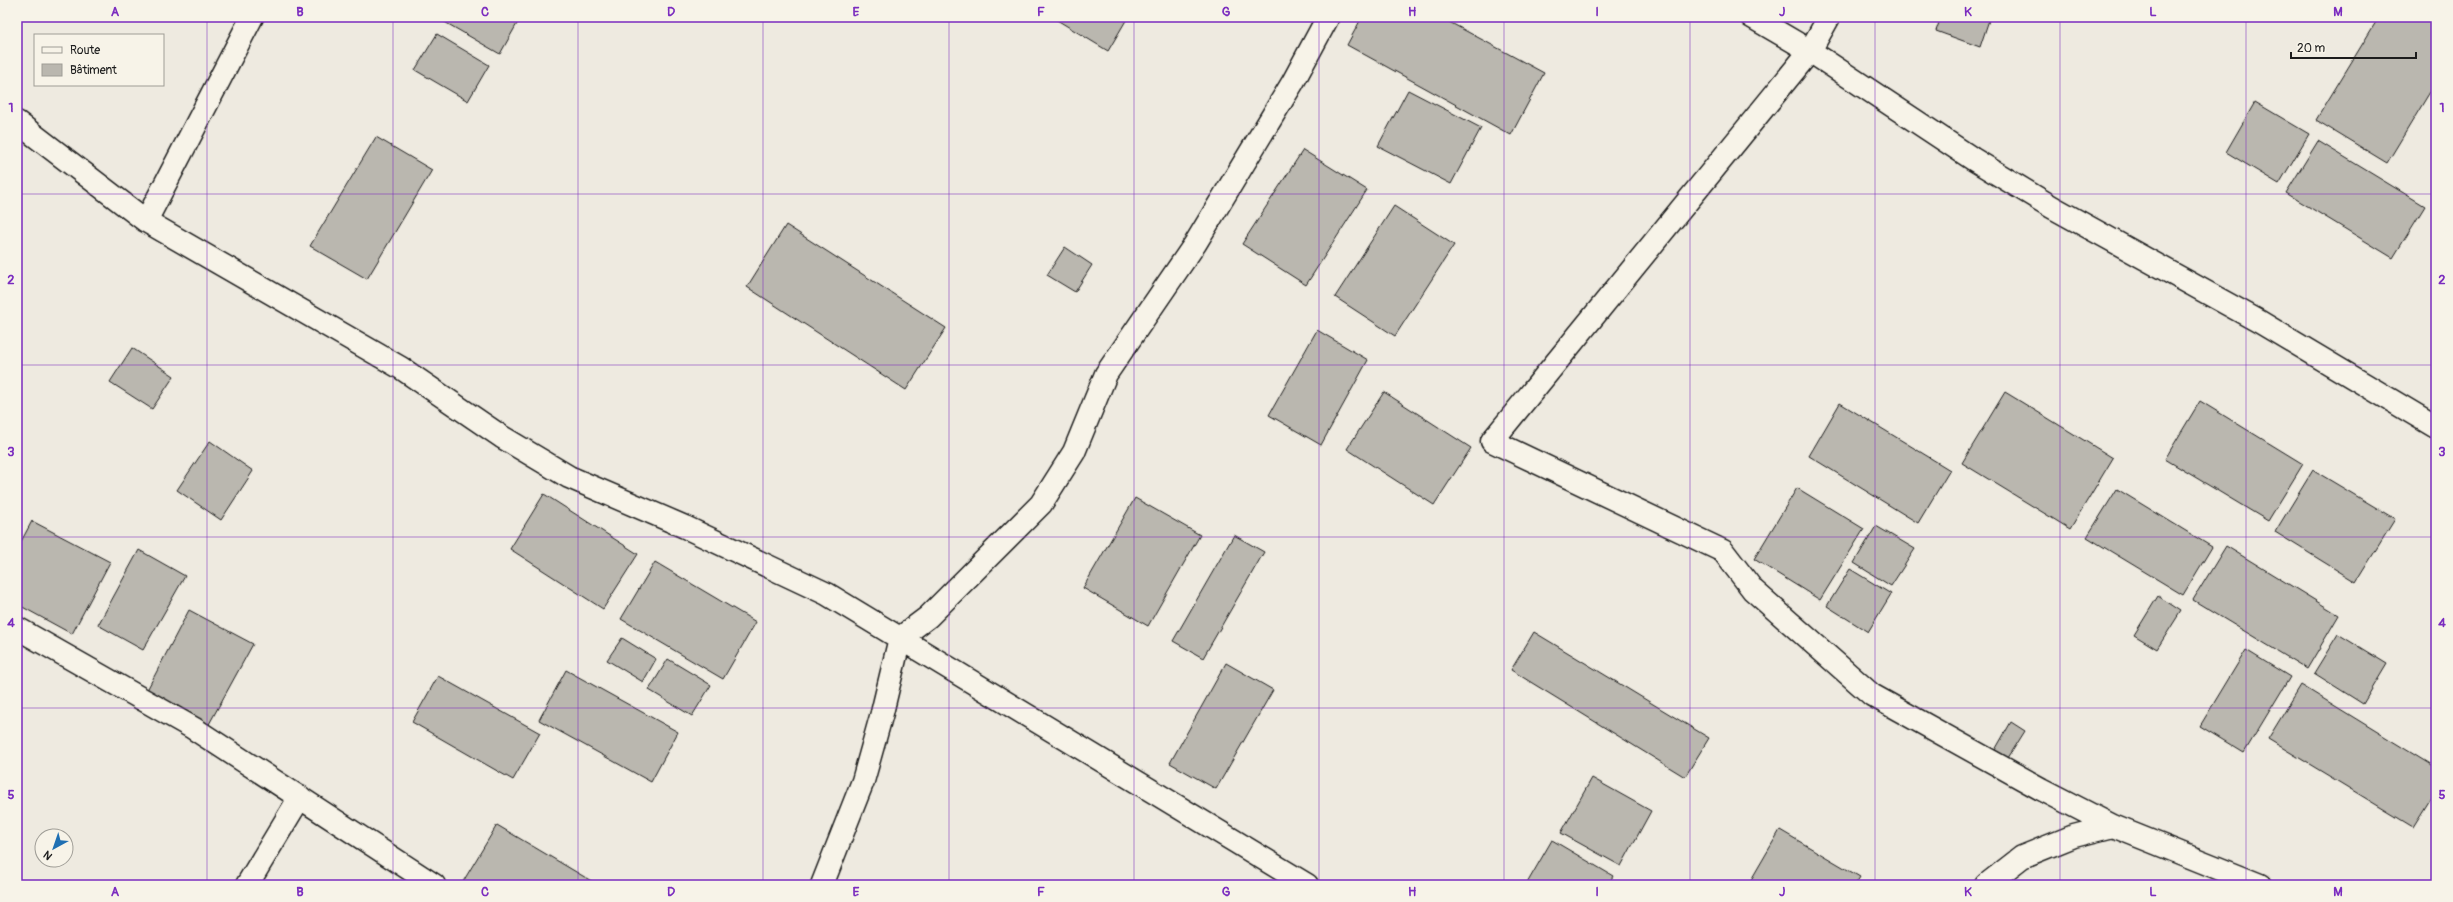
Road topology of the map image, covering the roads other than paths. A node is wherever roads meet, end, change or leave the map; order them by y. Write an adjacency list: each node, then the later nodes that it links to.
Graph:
1 (252, 17): 7 (street)
2 (1328, 17): 10 (street)
3 (1752, 17): 5 (street)
4 (1829, 17): 5 (street)
5 (1810, 51): 8 (street); 12 (street)
6 (17, 122): 7 (street)
7 (146, 222): 10 (street)
8 (2436, 427)
9 (17, 628): 11 (street)
10 (900, 638): 15 (street); 16 (street)
11 (300, 797): 13 (street); 14 (street)
12 (2113, 826): 17 (street); 18 (street)
13 (247, 885)
14 (434, 885)
15 (822, 885)
16 (1307, 885)
17 (1986, 885)
18 (2260, 885)

